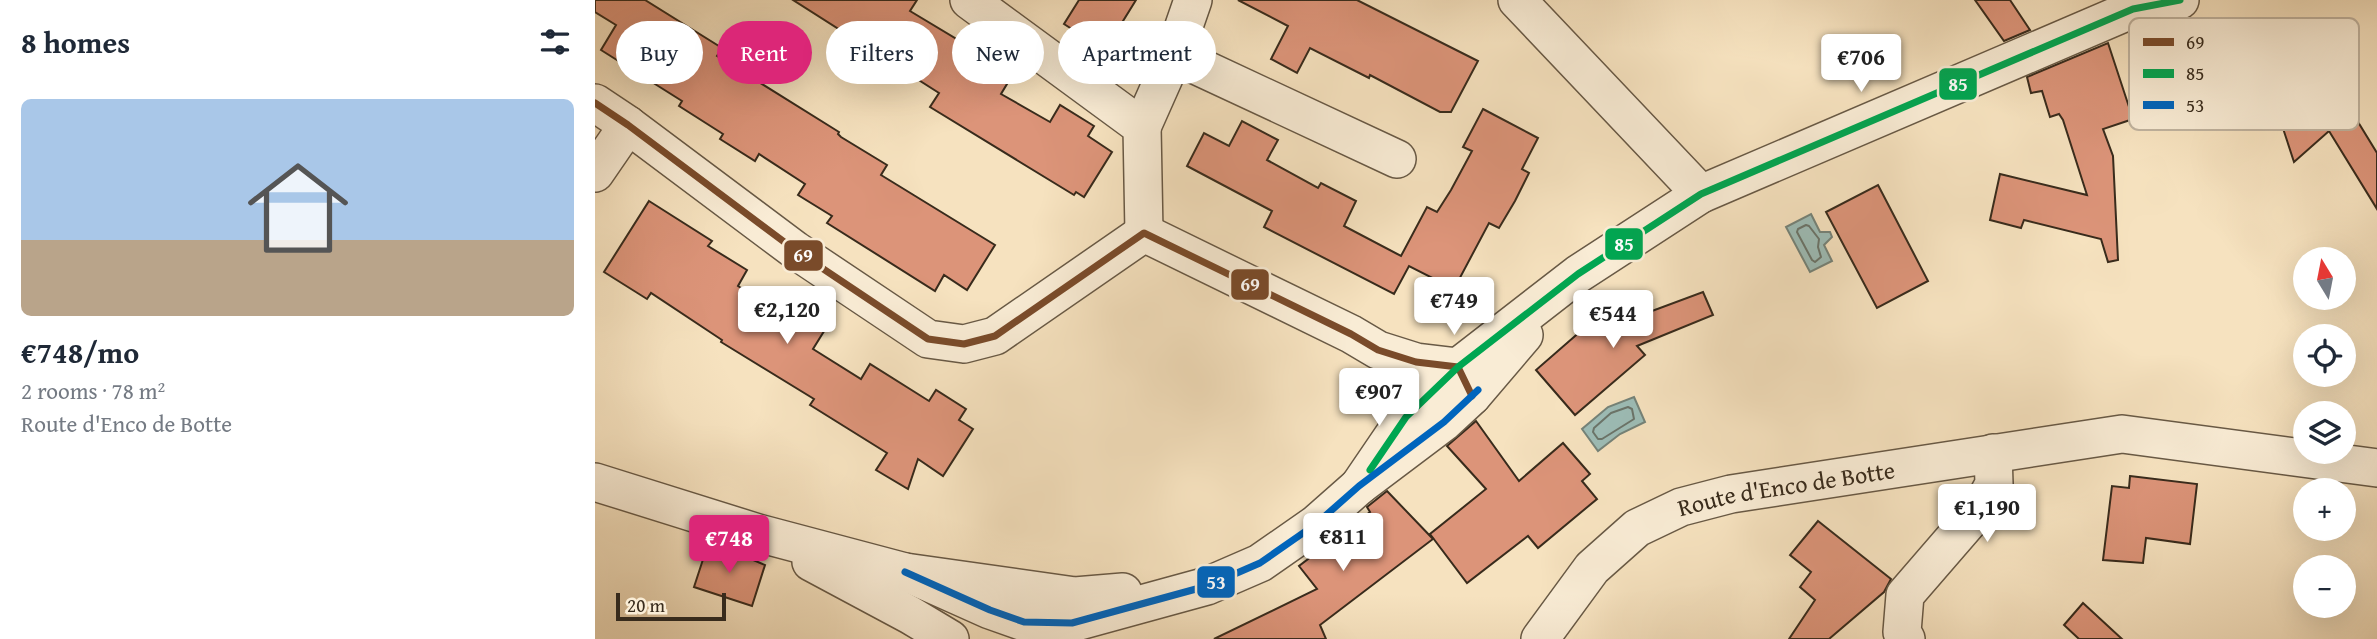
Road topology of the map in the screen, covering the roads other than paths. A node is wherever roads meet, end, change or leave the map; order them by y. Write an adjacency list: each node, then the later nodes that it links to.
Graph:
1 (969, 0): 10 (street)
2 (1193, 0): 5 (street)
3 (1517, 0): 13 (street)
4 (2181, 0): 13 (street)
5 (1186, 21)
6 (1216, 75): 11 (street)
7 (1161, 84): 10 (street)
8 (595, 103): 9 (street)
9 (628, 125): 12 (street); 14 (street)
10 (1142, 127): 14 (street)
11 (1397, 159)
12 (595, 173)
13 (1701, 194): 16 (street)
14 (1144, 233): 15 (street)
15 (1378, 350): 16 (street); 17 (street)
16 (1465, 381): 17 (street); 18 (street)
17 (1406, 417): 18 (street); 22 (street)
18 (1444, 422): 22 (street)
19 (1993, 453): 20 (street, Route d'Enco de Botte); 29 (street, Route d'Enco de Botte); 30 (street)
20 (2377, 468)
21 (595, 482): 23 (street)
22 (1359, 486): 25 (street)
23 (758, 533): 24 (street); 28 (street)
24 (905, 572): 26 (street); 27 (street)
25 (1207, 586): 26 (street); 27 (street)
26 (1019, 587): 27 (street)
27 (1084, 631)
28 (950, 639)
29 (1540, 639)
30 (1906, 639)

